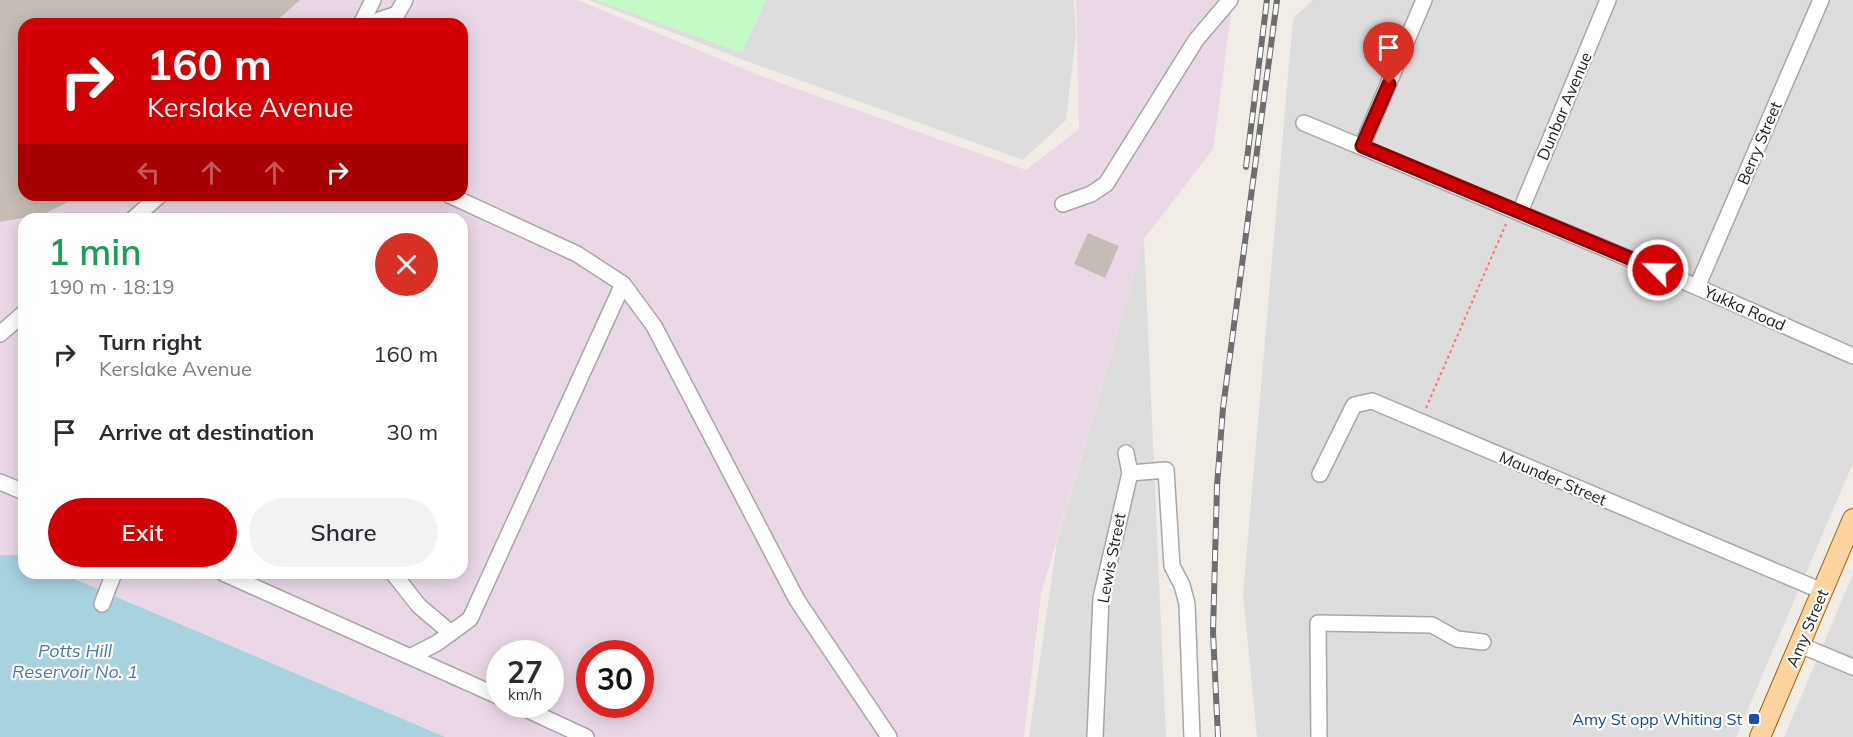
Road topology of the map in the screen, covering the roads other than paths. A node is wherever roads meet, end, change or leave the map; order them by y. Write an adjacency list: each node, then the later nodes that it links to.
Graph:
1 (373, 0): 7 (street)
2 (405, 0): 8 (street)
3 (1230, 0): 13 (street)
4 (1424, 0): 10 (street)
5 (1608, 0): 14 (street, Dunbar Avenue)
6 (1821, 0): 17 (street, Berry Street)
7 (364, 18)
8 (385, 18)
9 (1304, 123): 10 (street, Yukka Road)
10 (1362, 146): 14 (street, Yukka Road)
11 (153, 201): 15 (street)
12 (462, 201): 16 (street)
13 (1063, 204)
14 (1516, 211): 17 (street, Yukka Road)
15 (140, 213)
16 (623, 284): 32 (street); 40 (street)
17 (1697, 287): 20 (street, Yukka Road)
18 (18, 318): 19 (street)
19 (0, 334)
20 (1853, 356)
21 (1126, 453): 22 (street, Lewis Street)
22 (1130, 473): 41 (street, Lewis Street); 42 (street)
23 (1320, 474): 30 (street, Maunder Street)
24 (0, 482): 25 (street)
25 (18, 490)
26 (1853, 519): 30 (main road, Amy Street)
27 (112, 579): 31 (street)
28 (236, 579): 35 (street)
29 (398, 579): 32 (street)
30 (1822, 591): 34 (main road, Amy Street)
31 (102, 604)
32 (451, 633): 35 (street)
33 (1483, 642): 43 (street)
34 (1800, 645): 36 (street); 44 (main road, Amy Street)
35 (412, 656): 37 (street)
36 (1853, 667)
37 (486, 690)
38 (544, 718): 39 (street)
39 (582, 736)
40 (889, 737)
41 (1095, 737)
42 (1192, 737)
43 (1319, 737)
44 (1760, 737)

